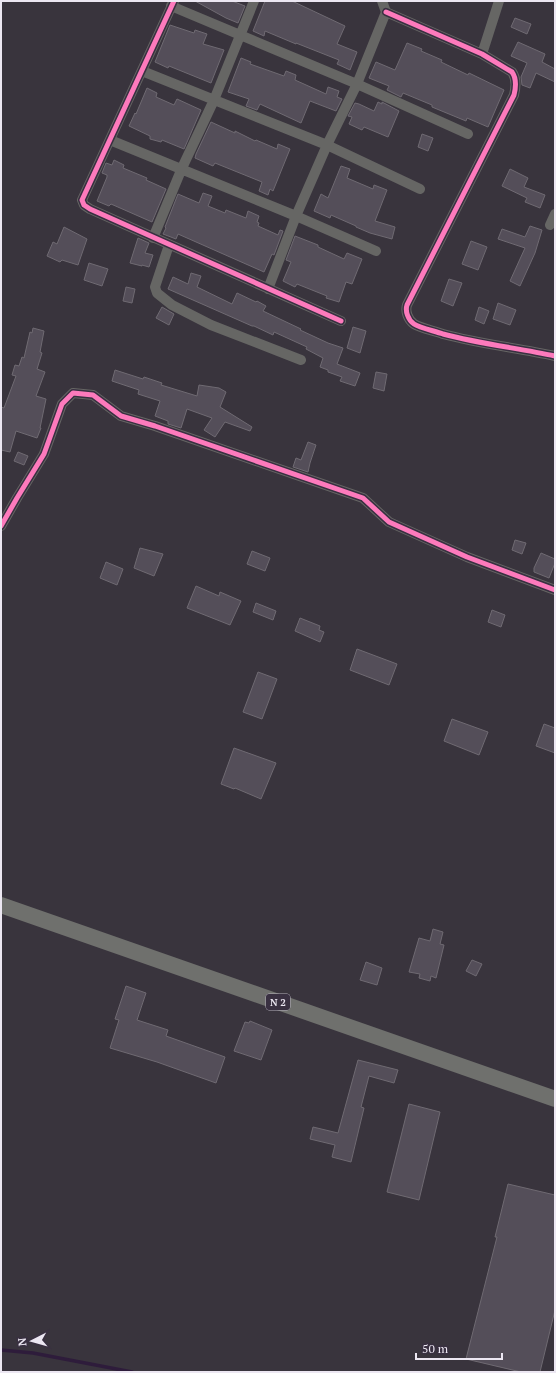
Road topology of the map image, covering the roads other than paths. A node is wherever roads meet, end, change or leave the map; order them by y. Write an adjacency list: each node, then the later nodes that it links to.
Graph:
1 (254, 1): 6 (street)
2 (382, 1): 5 (street)
3 (499, 1): 7 (street)
4 (173, 3): 6 (street); 8 (street)
5 (386, 12): 7 (street); 9 (street)
6 (240, 34): 9 (street); 10 (street)
7 (482, 54): 24 (street)
8 (142, 71): 10 (street); 12 (street)
9 (357, 84): 11 (street); 13 (street)
10 (214, 100): 13 (street); 14 (street)
11 (468, 134)
12 (110, 140): 14 (street); 19 (street)
13 (327, 145): 15 (street); 17 (street)
14 (182, 168): 17 (street); 19 (street)
15 (420, 189)
16 (555, 214): 18 (street)
17 (296, 216): 21 (street); 22 (street)
18 (550, 225)
19 (153, 238): 20 (street)
20 (169, 245): 22 (street); 25 (street)
21 (376, 251)
22 (268, 289): 23 (street)
23 (341, 321)
24 (555, 356)
25 (301, 360)
26 (1, 526): 27 (street)
27 (555, 590)
28 (1, 905): 29 (main road, N 2)
29 (555, 1099)

